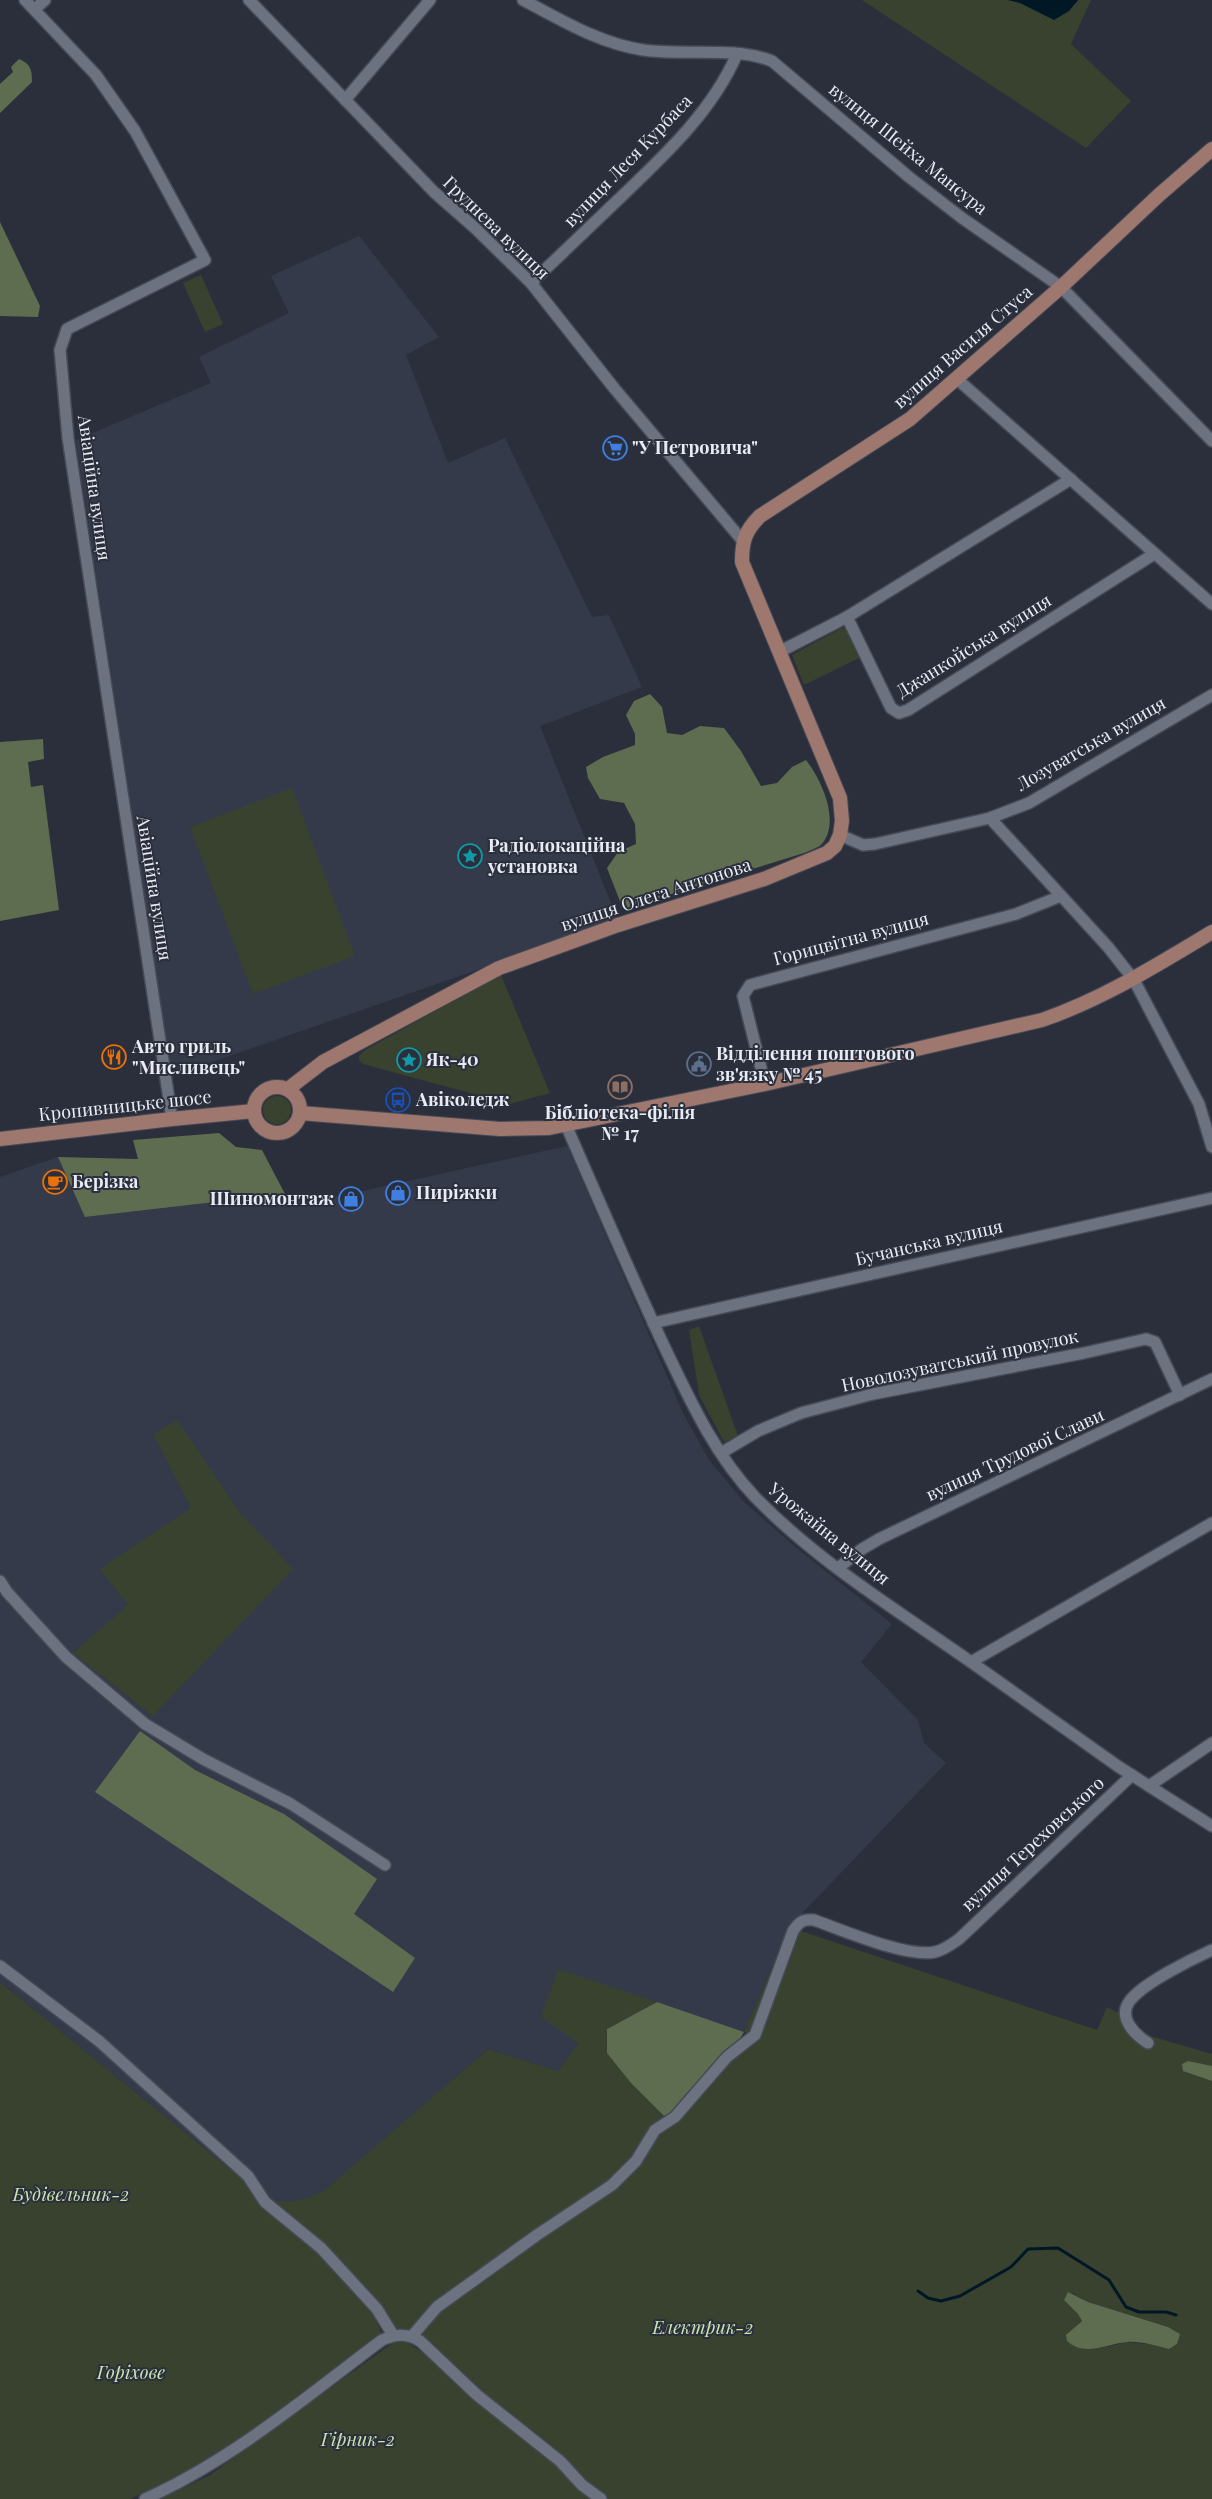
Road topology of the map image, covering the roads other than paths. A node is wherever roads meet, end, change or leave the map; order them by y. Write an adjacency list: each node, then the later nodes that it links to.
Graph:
1 (25, 0): 6 (street, Авіаційна вулиця)
2 (45, 0): 6 (street)
3 (248, 0): 8 (street, Груднева вулиця)
4 (430, 0): 8 (street)
5 (523, 0): 7 (street, вулиця Шейха Мансура)
6 (35, 10): 30 (street, Авіаційна вулиця)
7 (737, 54): 10 (street, вулиця Леся Курбаса); 11 (street, вулиця Шейха Мансура)
8 (345, 100): 10 (street, Груднева вулиця)
9 (1212, 149): 11 (main road, вулиця Василя Стуса)
10 (531, 283): 15 (street, Груднева вулиця)
11 (1061, 287): 12 (main road, вулиця Василя Стуса); 13 (street, вулиця Шейха Мансура)
12 (957, 379): 14 (street); 15 (main road, вулиця Василя Стуса)
13 (1212, 441)
14 (1070, 479): 16 (street); 18 (street)
15 (742, 540): 19 (main road)
16 (1154, 554): 17 (street); 18 (street, Джанкойська вулиця)
17 (1212, 604)
18 (847, 617): 19 (street)
19 (779, 652): 22 (main road)
20 (1212, 695): 21 (street, Лозуватська вулиця)
21 (990, 818): 22 (street, Лозуватська вулиця); 23 (street)
22 (840, 835): 27 (main road, вулиця Олега Антонова)
23 (1061, 896): 25 (street); 26 (street, Горицвітна вулиця)
24 (1212, 932): 25 (main road)
25 (1134, 980): 26 (main road); 33 (street)
26 (765, 1084): 31 (main road)
27 (288, 1089): 28 (main road); 29 (main road)
28 (254, 1112): 29 (main road); 30 (main road, Кропивницьке шосе)
29 (300, 1113): 31 (main road)
30 (172, 1119): 32 (main road, Кропивницьке шосе)
31 (566, 1125): 35 (street, Урожайна вулиця)
32 (0, 1140)
33 (1212, 1147)
34 (1212, 1198): 35 (street, Бучанська вулиця)
35 (654, 1323): 38 (street, Урожайна вулиця)
36 (1212, 1379): 37 (street, вулиця Трудової Слави)
37 (1180, 1396): 38 (street, Новолозуватський провулок); 40 (street, вулиця Трудової Слави)
38 (721, 1454): 40 (street, Урожайна вулиця)
39 (1212, 1522): 42 (street)
40 (838, 1568): 42 (street, Урожайна вулиця)
41 (0, 1581): 47 (street)
42 (971, 1662): 44 (street, вулиця Тереховського)
43 (1212, 1744): 45 (street)
44 (1132, 1776): 45 (street, вулиця Тереховського); 52 (street, вулиця Тереховського)
45 (1149, 1786): 46 (street, вулиця Тереховського)
46 (1212, 1826)
47 (385, 1864)
48 (1212, 1950): 50 (street)
49 (0, 1966): 51 (street)
50 (1148, 2043)
51 (393, 2335): 52 (street); 53 (street)
52 (412, 2336): 54 (street)
53 (145, 2499)
54 (601, 2499)

